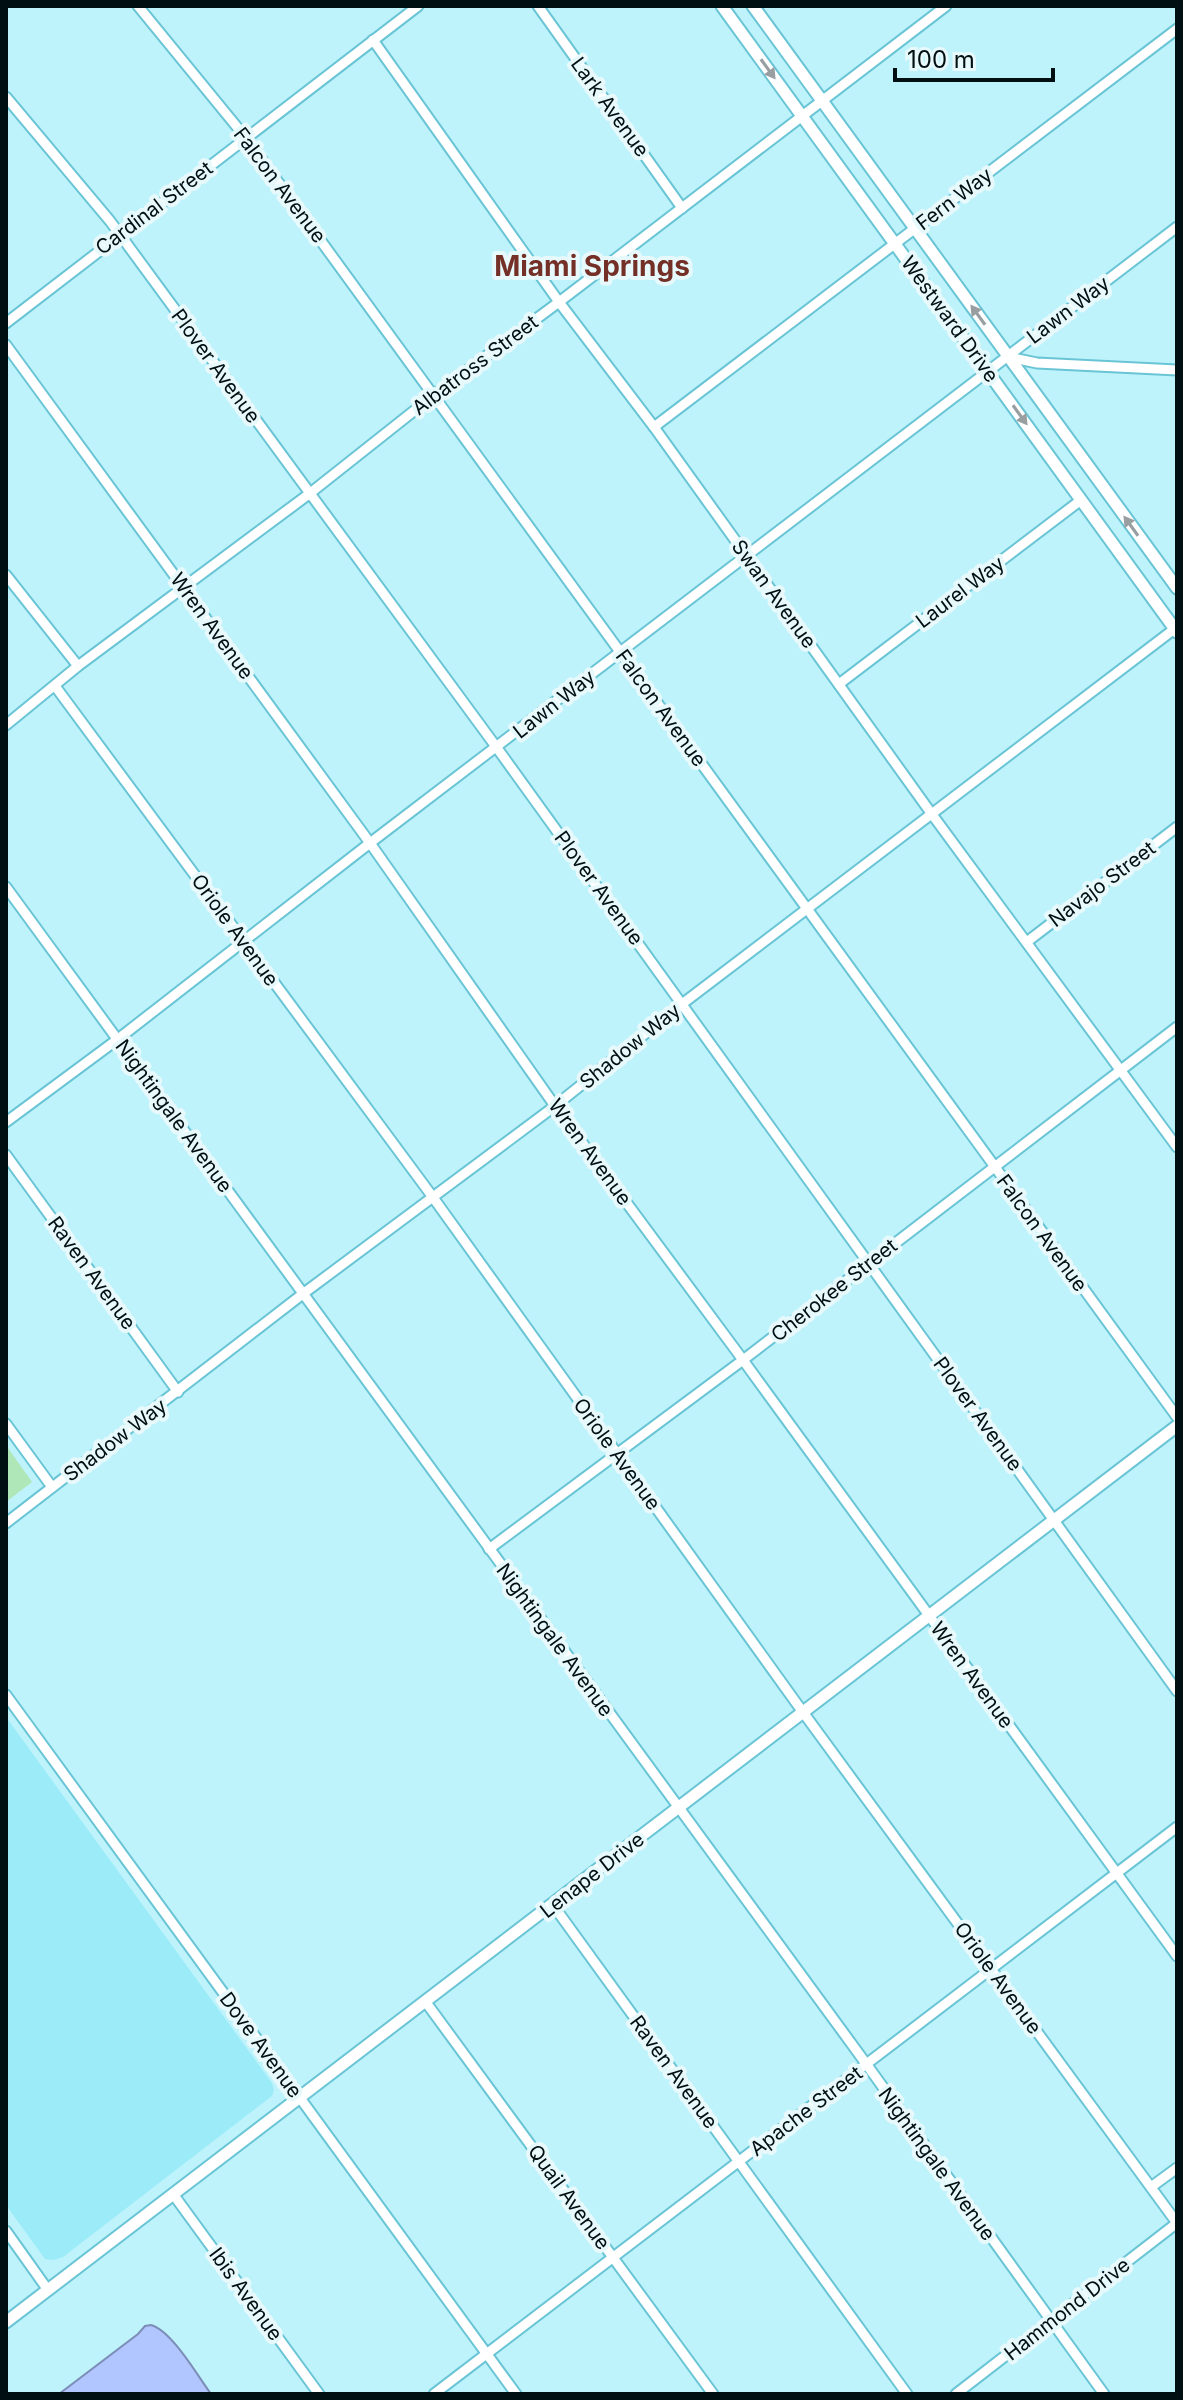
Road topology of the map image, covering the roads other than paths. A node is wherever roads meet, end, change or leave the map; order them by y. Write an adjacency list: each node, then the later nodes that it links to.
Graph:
1 (138, 6): 12 (street, Falcon Avenue)
2 (418, 6): 8 (street, Cardinal Street)
3 (538, 6): 13 (street, Lark Avenue)
4 (722, 6): 11 (street, Westward Drive, one-way to 11)
5 (753, 6): 9 (street, Westward Drive)
6 (946, 6): 9 (street, Albatross Street)
7 (1177, 29): 15 (street, Fern Way)
8 (373, 40): 12 (street, Cardinal Street); 18 (street, Swan Avenue)
9 (822, 101): 11 (street, Albatross Street); 15 (street, Westward Drive)
10 (8, 102): 16 (street, Plover Avenue)
11 (802, 117): 13 (street, Albatross Street); 17 (street, Westward Drive)
12 (246, 138): 16 (street, Cardinal Street); 24 (street, Falcon Avenue)
13 (682, 208): 18 (street, Albatross Street)
14 (1177, 227): 21 (street, Lawn Way)
15 (915, 228): 17 (street, Fern Way); 21 (street, Westward Drive, one-way to 15)
16 (120, 234): 19 (street, Cardinal Street); 26 (street, Plover Avenue)
17 (895, 243): 23 (street, Westward Drive); 25 (street, Fern Way)
18 (559, 302): 24 (street, Albatross Street); 25 (street, Swan Avenue)
19 (6, 323)
20 (6, 345): 30 (street, Wren Avenue)
21 (1008, 357): 22 (street); 23 (street, Lawn Way); 31 (street, Westward Drive, one-way to 21)
22 (1177, 370)
23 (989, 371): 27 (street, Westward Drive, one-way to 27); 28 (street, Lawn Way)
24 (434, 395): 26 (street, Albatross Street); 33 (street, Falcon Avenue)
25 (654, 427): 28 (street, Swan Avenue)
26 (309, 494): 30 (street, Albatross Street); 38 (street, Plover Avenue)
27 (1081, 500): 32 (street, Westward Drive); 35 (street, Laurel Way)
28 (747, 556): 33 (street, Lawn Way); 35 (street, Swan Avenue)
29 (6, 575): 34 (street)
30 (184, 588): 34 (street, Albatross Street); 41 (street, Wren Avenue)
31 (1177, 588)
32 (1176, 629): 39 (street, Shadow Way)
33 (621, 653): 38 (street, Lawn Way); 43 (street, Falcon Avenue)
34 (78, 666): 36 (street, Albatross Street)
35 (839, 684): 39 (street, Swan Avenue)
36 (55, 686): 37 (street, Albatross Street); 44 (street, Oriole Avenue)
37 (6, 725)
38 (497, 748): 41 (street, Lawn Way); 46 (street, Plover Avenue)
39 (931, 813): 43 (street, Shadow Way); 45 (street, Swan Avenue)
40 (1177, 827): 45 (street, Navajo Street)
41 (370, 843): 44 (street, Lawn Way); 50 (street, Wren Avenue)
42 (6, 887): 48 (street, Nightingale Avenue)
43 (808, 908): 46 (street, Shadow Way); 54 (street, Falcon Avenue)
44 (243, 941): 48 (street, Lawn Way); 55 (street, Oriole Avenue)
45 (1028, 941): 49 (street, Swan Avenue)
46 (682, 1004): 50 (street, Shadow Way); 56 (street, Plover Avenue)
47 (1177, 1027): 49 (street, Cherokee Street)
48 (118, 1039): 51 (street, Lawn Way); 57 (street, Nightingale Avenue)
49 (1120, 1070): 52 (street, Swan Avenue); 54 (street, Cherokee Street)
50 (555, 1106): 55 (street, Shadow Way); 58 (street, Wren Avenue)
51 (6, 1122)
52 (1177, 1147)
53 (6, 1155): 59 (street, Raven Avenue)
54 (994, 1167): 56 (street, Cherokee Street); 60 (street, Falcon Avenue)
55 (432, 1196): 57 (street, Shadow Way); 63 (street, Oriole Avenue)
56 (868, 1264): 58 (street, Cherokee Street); 65 (street, Plover Avenue)
57 (304, 1293): 59 (street, Shadow Way); 67 (street, Nightingale Avenue)
58 (743, 1360): 63 (street, Cherokee Street); 68 (street, Wren Avenue)
59 (178, 1392): 64 (street, Shadow Way)
60 (1177, 1417)
61 (6, 1424): 64 (street)
62 (1177, 1426): 65 (street, Lenape Drive)
63 (617, 1454): 67 (street, Cherokee Street); 71 (street, Oriole Avenue)
64 (52, 1487): 66 (street, Shadow Way)
65 (1054, 1520): 68 (street, Lenape Drive); 69 (street, Plover Avenue)
66 (6, 1523)
67 (489, 1549): 72 (street, Nightingale Avenue)
68 (929, 1615): 71 (street, Lenape Drive); 74 (street, Wren Avenue)
69 (1177, 1691)
70 (6, 1695): 80 (street, Dove Avenue)
71 (803, 1712): 72 (street, Lenape Drive); 77 (street, Oriole Avenue)
72 (677, 1809): 75 (street, Lenape Drive); 79 (street, Nightingale Avenue)
73 (1177, 1827): 74 (street, Apache Street)
74 (1116, 1873): 76 (street, Wren Avenue); 77 (street, Apache Street)
75 (553, 1905): 78 (street, Lenape Drive); 81 (street, Raven Avenue)
76 (1177, 1956)
77 (991, 1969): 79 (street, Apache Street); 83 (street, Oriole Avenue)
78 (425, 2001): 80 (street, Lenape Drive); 87 (street, Quail Avenue)
79 (867, 2065): 81 (street, Apache Street); 90 (street, Nightingale Avenue)
80 (298, 2097): 84 (street, Lenape Drive); 91 (street, Dove Avenue)
81 (739, 2161): 87 (street, Apache Street); 96 (street, Raven Avenue)
82 (1177, 2168): 83 (street)
83 (1151, 2187): 85 (street, Oriole Avenue)
84 (173, 2194): 88 (street, Lenape Drive); 92 (street, Ibis Avenue)
85 (1177, 2223): 90 (street, Hammond Drive)
86 (6, 2231): 88 (street)
87 (612, 2256): 91 (street, Apache Street); 95 (street, Quail Avenue)
88 (48, 2290): 89 (street, Lenape Drive)
89 (6, 2322)
90 (1051, 2322): 97 (street, Hammond Drive); 98 (street, Nightingale Avenue)
91 (487, 2354): 93 (street, Apache Street); 94 (street, Dove Avenue)
92 (319, 2394)
93 (434, 2394)
94 (516, 2394)
95 (713, 2394)
96 (907, 2394)
97 (956, 2394)
98 (1104, 2394)

